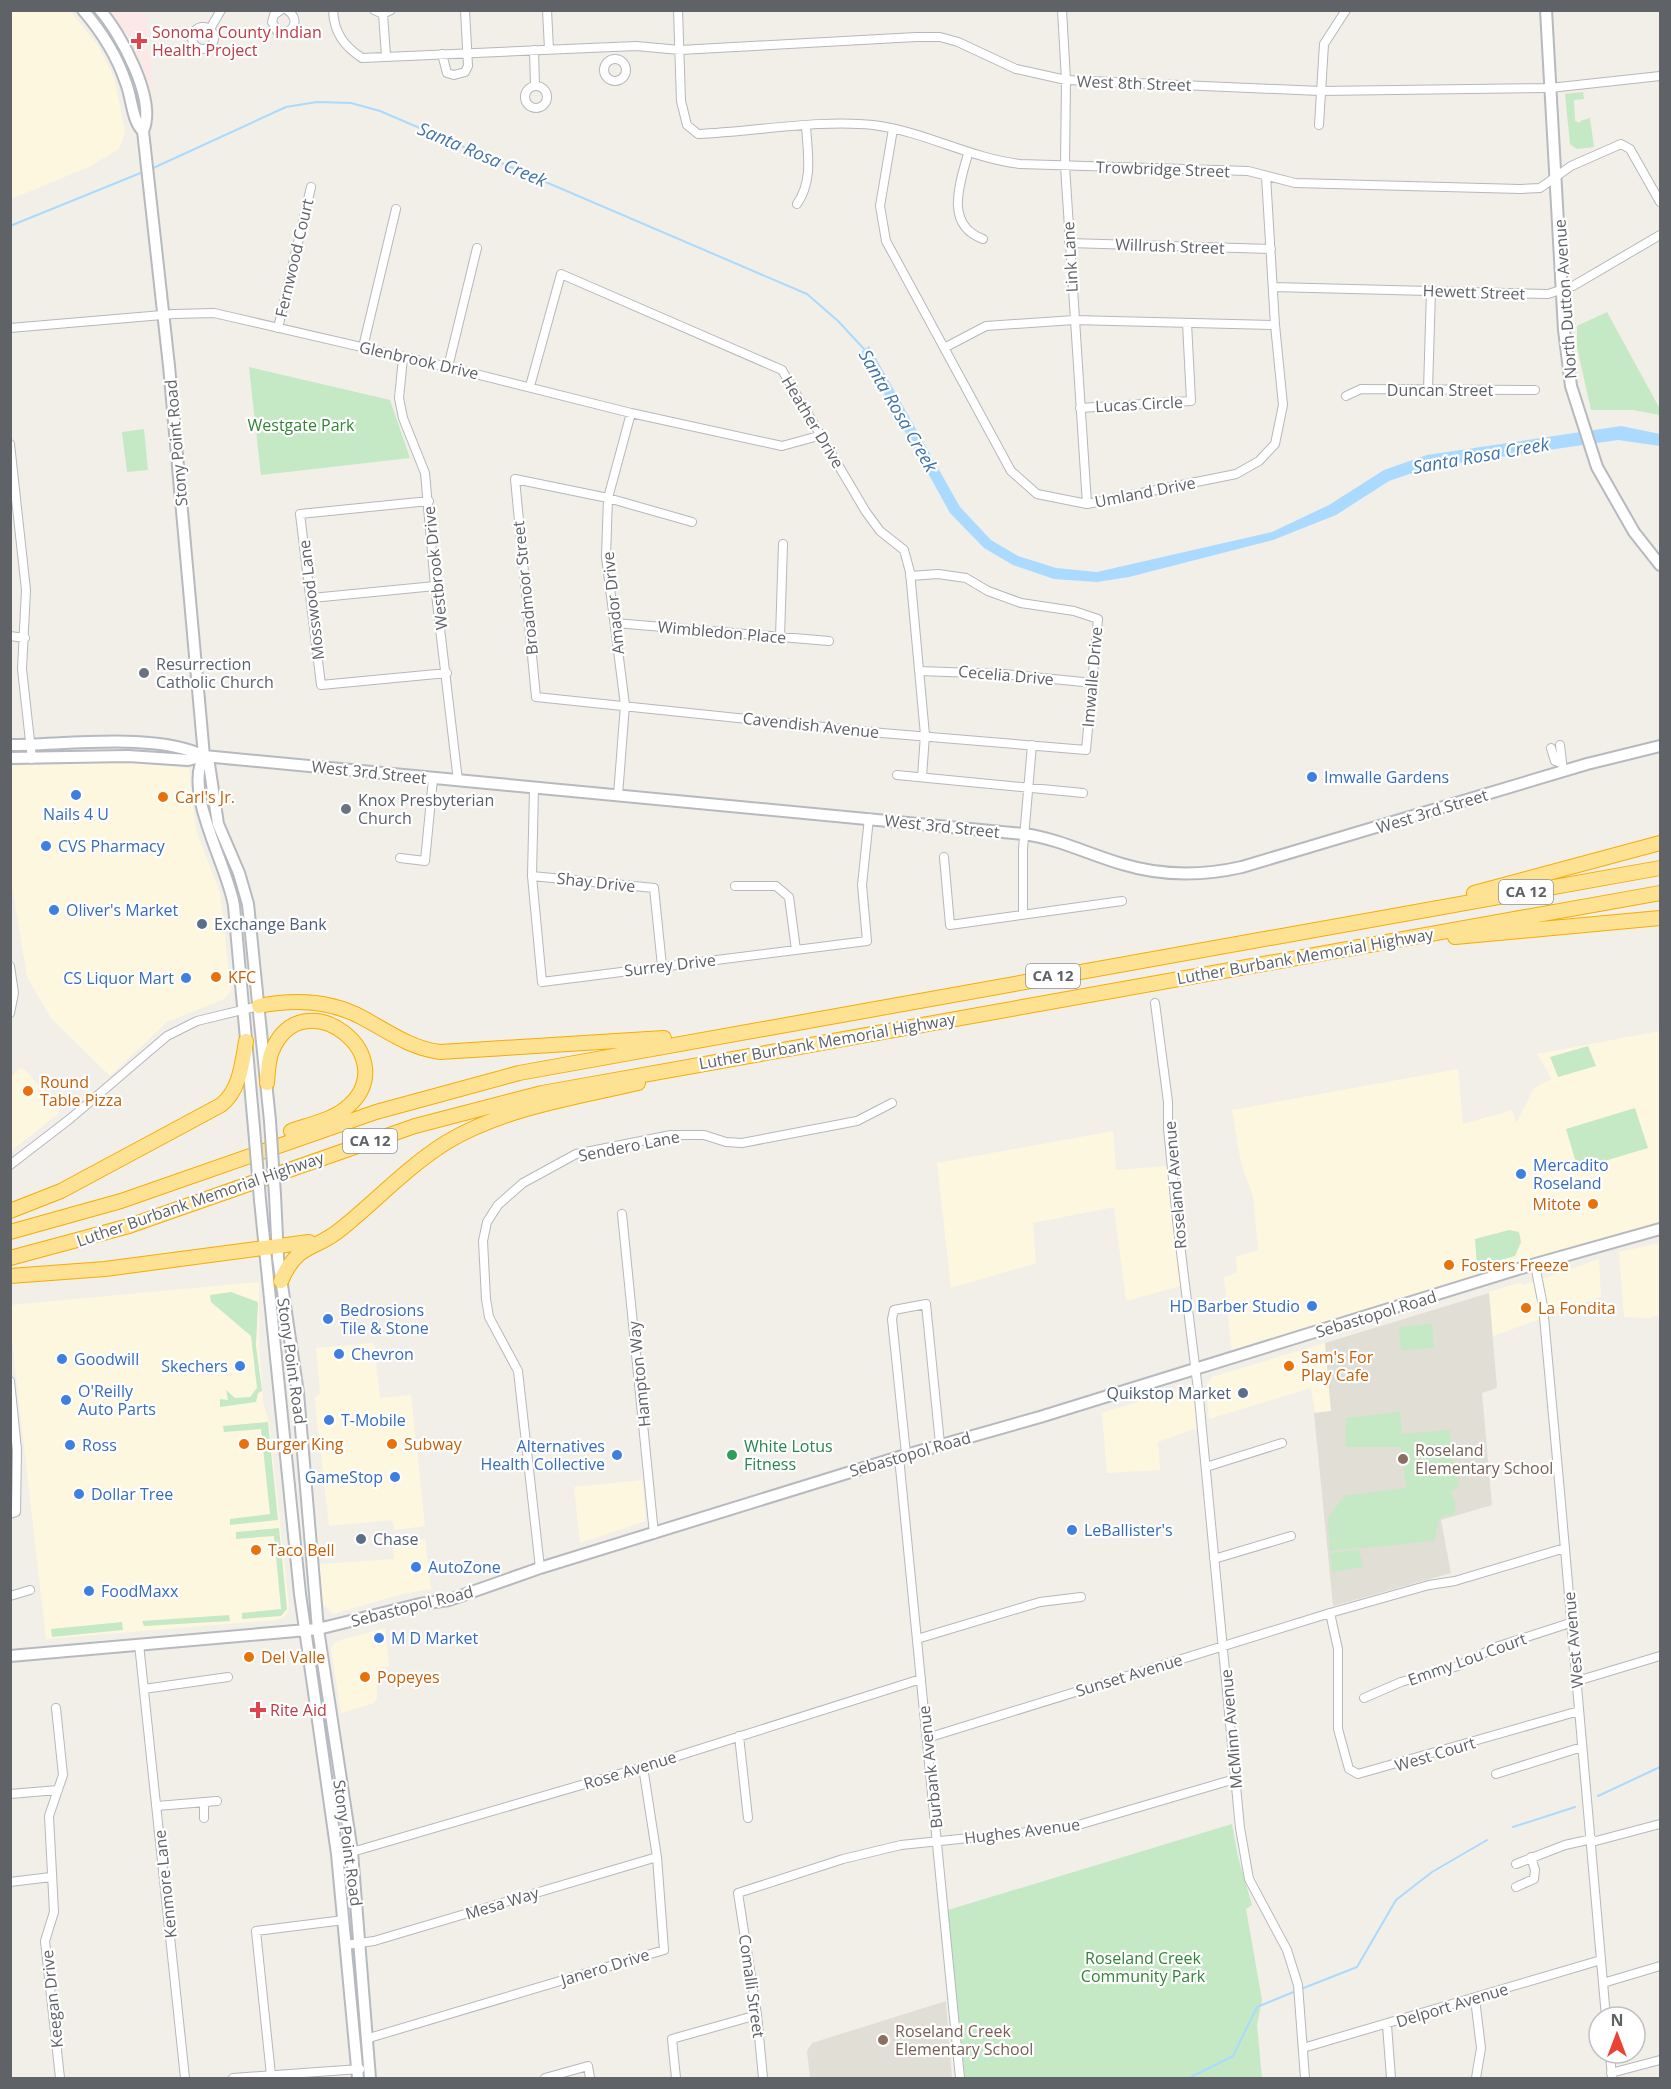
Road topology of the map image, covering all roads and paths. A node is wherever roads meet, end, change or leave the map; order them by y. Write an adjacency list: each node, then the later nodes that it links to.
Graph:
1 (83, 10): 32 (main road, Stony Point Road)
2 (100, 10): 32 (main road, Stony Point Road)
3 (221, 10): 15 (street)
4 (281, 10): 5 (street)
5 (287, 10)
6 (333, 10): 22 (street, West 8th Street)
7 (374, 10): 14 (street)
8 (465, 10): 20 (street)
9 (547, 10): 17 (street)
10 (678, 10): 19 (street)
11 (1062, 10): 25 (street, Link Lane)
12 (1346, 10): 28 (street)
13 (1546, 10): 27 (main road, North Dutton Avenue)
14 (387, 12): 22 (street)
15 (210, 29)
16 (615, 46): 17 (street, West 8th Street); 19 (street, West 8th Street); 23 (street)
17 (549, 49): 18 (street, West 8th Street)
18 (534, 50): 20 (street, West 8th Street); 26 (street)
19 (680, 50): 25 (street, West 8th Street); 30 (street, Trowbridge Street)
20 (467, 52): 21 (street, West 8th Street); 21 (street)
21 (442, 54): 22 (street, West 8th Street)
22 (386, 56)
23 (615, 59)
24 (1660, 76): 27 (street, West 8th Street)
25 (1066, 80): 28 (street, West 8th Street); 34 (street, Link Lane)
26 (536, 86)
27 (1550, 88): 28 (street, West 8th Street); 36 (main road, North Dutton Avenue)
28 (1320, 91): 29 (street)
29 (1319, 125)
30 (806, 127): 31 (street, Trowbridge Street); 39 (street)
31 (893, 129): 33 (street, Trowbridge Street); 56 (street, Umland Drive)
32 (143, 131): 49 (main road, Stony Point Road)
33 (968, 154): 34 (street, Trowbridge Street); 42 (street)
34 (1065, 166): 35 (street, Trowbridge Street); 43 (street, Link Lane)
35 (1266, 176): 36 (street, Trowbridge Street); 45 (street, Umland Drive)
36 (1556, 178): 38 (street, Trowbridge Street); 48 (main road, North Dutton Avenue)
37 (310, 187): 54 (street, Fernwood Court)
38 (1660, 202)
39 (798, 204)
40 (396, 209): 55 (street)
41 (1660, 235): 48 (street, Hewett Street)
42 (982, 239)
43 (1069, 243): 45 (street, Willrush Street); 50 (street, Link Lane)
44 (477, 248): 58 (street)
45 (1271, 249): 46 (street, Umland Drive)
46 (1273, 287): 47 (street, Hewett Street); 52 (street, Umland Drive)
47 (1431, 290): 48 (street, Hewett Street); 60 (street)
48 (1562, 290): 73 (main road, North Dutton Avenue)
49 (162, 315): 53 (street, Glenbrook Drive); 54 (street, Glenbrook Drive); 95 (main road, Stony Point Road)
50 (1074, 320): 51 (street); 56 (street); 63 (street, Link Lane)
51 (1186, 322): 52 (street); 63 (street, Lucas Circle)
52 (1275, 325): 70 (street, Umland Drive)
53 (10, 328)
54 (278, 328): 55 (street, Glenbrook Drive)
55 (363, 347): 57 (street, Glenbrook Drive)
56 (944, 348): 70 (street, Umland Drive)
57 (403, 358): 58 (street, Glenbrook Drive); 69 (street, Westbrook Drive)
58 (448, 367): 59 (street, Glenbrook Drive)
59 (530, 386): 64 (street, Glenbrook Drive); 65 (street, Heather Drive)
60 (1428, 390): 61 (street, Duncan Street); 62 (street, Duncan Street)
61 (1535, 390)
62 (1346, 396)
63 (1080, 408): 70 (street, Link Lane)
64 (631, 413): 65 (street, Glenbrook Drive); 68 (street, Amador Drive)
65 (822, 435): 74 (street, Heather Drive)
66 (10, 444): 67 (street)
67 (12, 466): 80 (street)
68 (608, 498): 71 (street); 77 (street, Amador Drive); 85 (street, Broadmoor Street)
69 (429, 501): 75 (street, Westbrook Drive); 76 (street, Mosswood Lane)
70 (1087, 504)
71 (692, 522)
72 (783, 544): 79 (street)
73 (1660, 565)
74 (910, 576): 82 (street, Heather Drive); 84 (street, Imwalle Drive)
75 (435, 586): 76 (street); 83 (street, Westbrook Drive)
76 (312, 598): 83 (street, Mosswood Lane)
77 (615, 623): 79 (street, Wimbledon Place); 86 (street, Amador Drive)
78 (10, 636): 80 (street)
79 (780, 637): 81 (street, Wimbledon Place)
80 (25, 638): 89 (street)
81 (830, 641)
82 (919, 671): 84 (street, Cecelia Drive); 87 (street, Heather Drive)
83 (447, 673): 102 (street, Westbrook Drive)
84 (1093, 683): 94 (street, Imwalle Drive)
85 (536, 698): 86 (street, Cavendish Avenue)
86 (625, 705): 87 (street, Cavendish Avenue); 106 (street, Amador Drive)
87 (925, 735): 90 (street, Cavendish Avenue); 100 (street, Heather Drive)
88 (10, 745): 89 (main road, West 3rd Street)
89 (31, 745): 95 (main road, West 3rd Street); 97 (street)
90 (1032, 745): 94 (street, Cavendish Avenue); 104 (street)
91 (1560, 745): 98 (street)
92 (1660, 746): 98 (main road, West 3rd Street)
93 (1551, 748): 98 (street)
94 (1086, 750)
95 (204, 756): 97 (main road, West 3rd Street); 101 (main road, West 3rd Street); 125 (main road, Stony Point Road); 126 (main road, Stony Point Road)
96 (10, 759): 97 (main road, West 3rd Street)
97 (32, 759)
98 (1562, 767): 108 (main road, West 3rd Street)
99 (897, 775): 100 (street)
100 (922, 777): 104 (street)
101 (433, 779): 102 (main road, West 3rd Street); 111 (street)
102 (458, 782): 103 (main road, West 3rd Street)
103 (534, 788): 106 (main road, West 3rd Street); 113 (street, Surrey Drive)
104 (1030, 788): 105 (street); 108 (street)
105 (1083, 793)
106 (618, 795): 107 (main road, West 3rd Street)
107 (869, 818): 108 (main road, West 3rd Street); 121 (street, Surrey Drive)
108 (1024, 834): 117 (street)
109 (1660, 843): 118 (highway)
110 (944, 857): 117 (street)
111 (400, 858)
112 (1660, 868): 118 (highway, Luther Burbank Memorial Highway / CA 12)
113 (532, 876): 123 (street, Shay Drive); 123 (street, Surrey Drive)
114 (735, 886): 121 (street)
115 (1660, 893): 120 (highway, Luther Burbank Memorial Highway / CA 12)
116 (1122, 901): 117 (street)
117 (1023, 913)
118 (1392, 916): 128 (highway, Luther Burbank Memorial Highway / CA 12)
119 (1660, 918): 120 (highway)
120 (1393, 940): 130 (highway, Luther Burbank Memorial Highway / CA 12)
121 (796, 950): 123 (street, Surrey Drive)
122 (10, 966): 127 (street)
123 (662, 966)
124 (1155, 1003): 145 (street, Roseland Avenue)
125 (259, 1006): 126 (street); 128 (highway); 131 (main road, Stony Point Road)
126 (243, 1010): 129 (main road, Stony Point Road); 133 (street)
127 (10, 1013)
128 (714, 1037): 134 (highway, Luther Burbank Memorial Highway / CA 12)
129 (246, 1041): 135 (highway); 140 (main road, Stony Point Road, bridge)
130 (739, 1057): 136 (highway); 141 (highway, Luther Burbank Memorial Highway / CA 12)
131 (267, 1083): 134 (highway); 140 (main road, Stony Point Road, bridge)
132 (892, 1103): 156 (street, Sendero Lane)
133 (10, 1165)
134 (200, 1174): 139 (highway, Luther Burbank Memorial Highway / CA 12)
135 (10, 1211)
136 (361, 1211): 140 (highway); 144 (highway)
137 (622, 1214): 152 (street, Hampton Way)
138 (1660, 1229): 142 (main road, Sebastopol Road)
139 (10, 1232)
140 (271, 1248): 143 (highway); 144 (main road, Stony Point Road); 163 (main road, Stony Point Road)
141 (10, 1258)
142 (1535, 1265): 145 (main road, Sebastopol Road); 154 (street, West Avenue)
143 (10, 1276)
144 (281, 1281): 162 (main road, Stony Point Road)
145 (1196, 1368): 148 (main road, Sebastopol Road); 150 (street, McMinn Avenue)
146 (10, 1381): 151 (street)
147 (1282, 1443): 150 (street)
148 (940, 1444): 149 (main road, Sebastopol Road); 149 (street, Burbank Avenue)
149 (902, 1455): 152 (main road, Sebastopol Road); 164 (street, Burbank Avenue)
150 (1206, 1467): 155 (street, McMinn Avenue)
151 (10, 1514)
152 (654, 1534): 156 (main road, Sebastopol Road)
153 (1291, 1536): 155 (street)
154 (1565, 1548): 160 (street, Sunset Avenue); 161 (street, West Avenue)
155 (1214, 1559): 166 (street, McMinn Avenue)
156 (540, 1568): 162 (main road, Sebastopol Road)
157 (30, 1590): 158 (street)
158 (10, 1596)
159 (1081, 1597): 164 (street)
160 (1330, 1613): 166 (street, Sunset Avenue); 175 (street, West Court)
161 (1570, 1623): 171 (street, West Avenue); 173 (street, Emmy Lou Court)
162 (318, 1629): 163 (main road, Sebastopol Road); 180 (main road, Stony Point Road)
163 (305, 1631): 165 (main road, Sebastopol Road); 176 (main road, Stony Point Road)
164 (917, 1639): 170 (street, Burbank Avenue)
165 (139, 1644): 167 (main road, Sebastopol Road); 172 (street, Kenmore Lane)
166 (1223, 1646): 178 (street, Sunset Avenue); 183 (street, McMinn Avenue)
167 (10, 1656)
168 (1660, 1656): 171 (street)
169 (228, 1677): 172 (street)
170 (921, 1679): 177 (street, Rose Avenue); 178 (street, Burbank Avenue)
171 (1577, 1680): 175 (street, West Avenue)
172 (144, 1689): 188 (street, Kenmore Lane)
173 (1364, 1698)
174 (56, 1708): 184 (street, Keegan Drive)
175 (1579, 1711): 179 (street, West Avenue)
176 (318, 1732): 180 (main road); 195 (main road, Stony Point Road)
177 (739, 1736): 181 (street, Rose Avenue); 190 (street)
178 (927, 1738): 192 (street, Burbank Avenue)
179 (1582, 1747): 182 (street); 193 (street, West Avenue)
180 (337, 1766): 194 (main road, Stony Point Road)
181 (643, 1767): 194 (street, Rose Avenue); 196 (street, Janero Drive)
182 (1496, 1774)
183 (1235, 1779): 192 (street, Hughes Avenue); 214 (street, McMinn Avenue)
184 (58, 1790): 185 (street); 199 (street, Keegan Drive)
185 (10, 1794)
186 (217, 1801): 187 (street)
187 (204, 1802): 188 (street); 189 (street)
188 (157, 1806): 221 (street, Kenmore Lane)
189 (204, 1818)
190 (748, 1818)
191 (1660, 1824): 193 (street)
192 (937, 1841): 202 (street, Hughes Avenue); 227 (street, Burbank Avenue)
193 (1592, 1841): 197 (street); 206 (street, West Avenue)
194 (352, 1852): 195 (street, Rose Avenue); 204 (main road, Stony Point Road)
195 (337, 1854): 203 (main road, Stony Point Road)
196 (657, 1857): 204 (street, Mesa Way); 213 (street, Janero Drive)
197 (1531, 1857): 198 (street); 201 (street)
198 (1516, 1864)
199 (51, 1877): 200 (street); 220 (street, Keegan Drive)
200 (10, 1882)
201 (1516, 1887)
202 (738, 1893): 211 (street, Comalli Street)
203 (344, 1920): 205 (main road, Stony Point Road); 217 (street)
204 (360, 1944): 205 (street, Mesa Way); 213 (main road, Stony Point Road)
205 (346, 1945): 218 (main road, Stony Point Road)
206 (1600, 1960): 208 (street, West Avenue); 209 (street, Delport Avenue)
207 (1660, 1966): 208 (street)
208 (1603, 1983): 210 (street, West Avenue)
209 (1475, 1999): 212 (street, Delport Avenue); 230 (street)
210 (1605, 2005)
211 (757, 2015): 225 (street); 226 (street, Comalli Street)
212 (1387, 2025): 214 (street, Delport Avenue); 229 (street)
213 (369, 2038): 216 (main road, Stony Point Road)
214 (1303, 2048): 228 (street, McMinn Avenue)
215 (1660, 2060): 219 (street)
216 (370, 2073): 218 (street)
217 (271, 2074): 218 (street); 222 (street)
218 (358, 2074)
219 (1612, 2076)
220 (60, 2079)
221 (186, 2079)
222 (232, 2079)
223 (545, 2079): 224 (street)
224 (590, 2079)
225 (675, 2079)
226 (763, 2079)
227 (960, 2079)
228 (1305, 2079)
229 (1391, 2079)
230 (1476, 2079)

